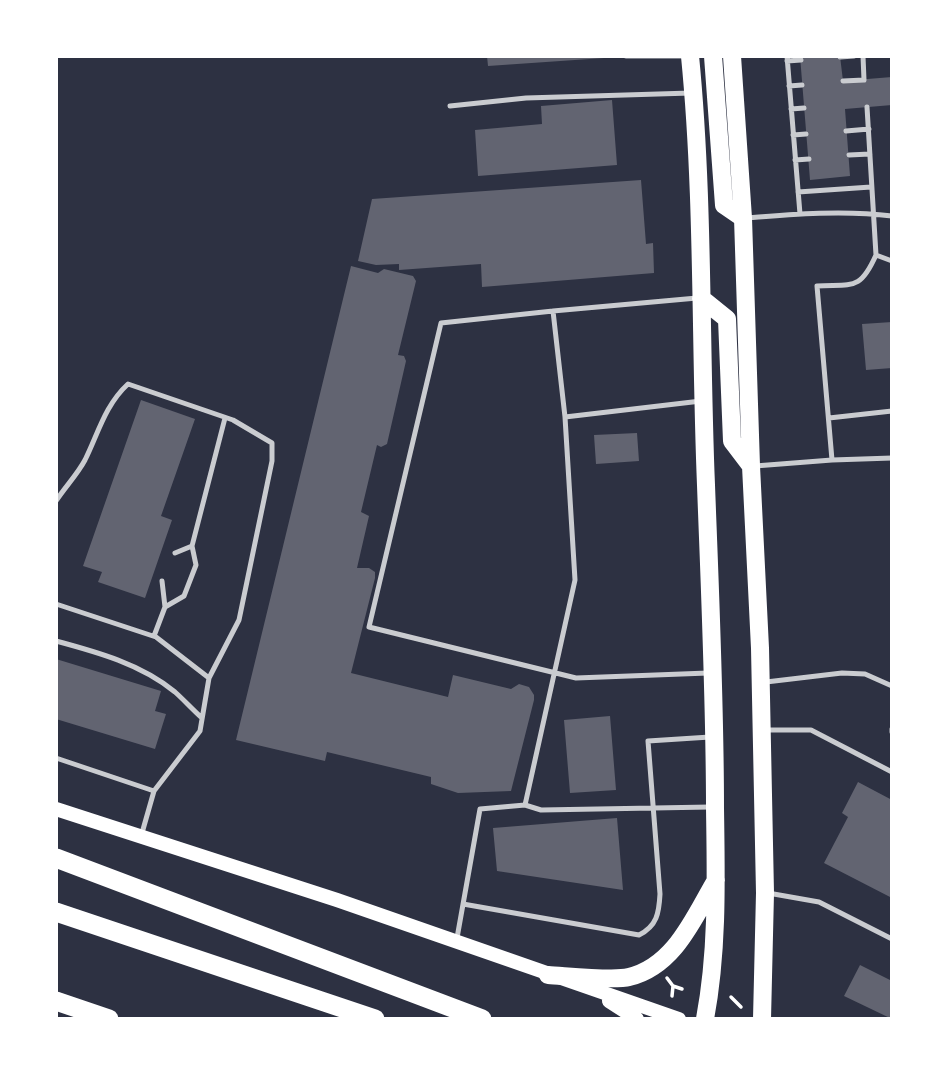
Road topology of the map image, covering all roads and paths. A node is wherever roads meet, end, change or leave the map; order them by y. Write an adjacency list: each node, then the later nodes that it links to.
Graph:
1 (626, 56): 2 (lane)
2 (682, 56)
3 (691, 56): 14 (main road)
4 (713, 56): 32 (main road)
5 (732, 56): 32 (main road)
6 (854, 56): 8 (lane)
7 (863, 56): 11 (lane)
8 (841, 57)
9 (787, 58): 10 (lane); 13 (lane)
10 (801, 60)
11 (843, 81)
12 (802, 85): 13 (lane)
13 (789, 86): 18 (lane)
14 (694, 93): 15 (lane); 35 (main road)
15 (450, 106)
16 (867, 107): 19 (lane)
17 (804, 108): 18 (lane)
18 (791, 109): 22 (lane)
19 (869, 129): 20 (lane); 23 (lane)
20 (846, 131)
21 (806, 134): 22 (lane)
22 (793, 135): 26 (lane)
23 (870, 154): 24 (lane); 27 (lane)
24 (849, 156)
25 (809, 159): 26 (lane)
26 (795, 160): 28 (lane)
27 (871, 187): 28 (lane); 30 (lane)
28 (798, 192): 29 (lane)
29 (800, 214): 30 (lane); 32 (lane)
30 (874, 214): 31 (lane); 33 (lane)
31 (892, 216)
32 (743, 218): 44 (main road)
33 (876, 255): 34 (lane); 41 (lane)
34 (892, 261)
35 (701, 298): 36 (lane); 37 (main road); 44 (main road)
36 (553, 311): 39 (lane); 53 (lane)
37 (702, 401): 39 (lane); 54 (main road)
38 (892, 411): 41 (lane)
39 (565, 417): 53 (lane)
40 (225, 418): 45 (lane); 46 (lane); 55 (lane)
41 (829, 418): 43 (lane)
42 (892, 458): 43 (lane)
43 (832, 460): 44 (lane)
44 (751, 466): 56 (main road)
45 (56, 501)
46 (192, 546): 47 (lane); 50 (lane)
47 (175, 553)
48 (162, 581): 50 (lane)
49 (56, 604): 51 (lane)
50 (165, 607): 51 (lane)
51 (154, 636): 55 (lane)
52 (56, 641): 58 (lane)
53 (555, 672): 54 (lane); 64 (lane)
54 (714, 672): 60 (main road)
55 (209, 678): 58 (lane)
56 (759, 683): 57 (lane); 59 (main road)
57 (892, 687)
58 (202, 719): 63 (lane)
59 (760, 730): 62 (lane); 71 (main road)
60 (715, 737): 65 (lane); 66 (main road)
61 (56, 758): 63 (lane)
62 (892, 772)
63 (154, 791): 68 (lane)
64 (525, 805): 65 (lane); 72 (lane)
65 (652, 806): 66 (lane); 72 (lane)
66 (715, 807): 70 (main road)
67 (56, 809): 68 (main road)
68 (141, 836): 75 (main road)
69 (56, 858): 85 (highway)
70 (716, 880): 76 (main road); 88 (main road)
71 (765, 893): 74 (lane); 89 (main road)
72 (463, 904): 75 (lane)
73 (56, 912): 84 (highway)
74 (892, 939)
75 (456, 942): 76 (main road)
76 (548, 975): 78 (main road)
77 (682, 989): 79 (path)
78 (594, 991): 86 (main road); 87 (main road)
79 (672, 996)
80 (731, 997): 82 (path)
81 (56, 1001): 83 (highway)
82 (741, 1007)
83 (109, 1019)
84 (374, 1019)
85 (482, 1019)
86 (637, 1019)
87 (679, 1019)
88 (705, 1019)
89 (762, 1019)

